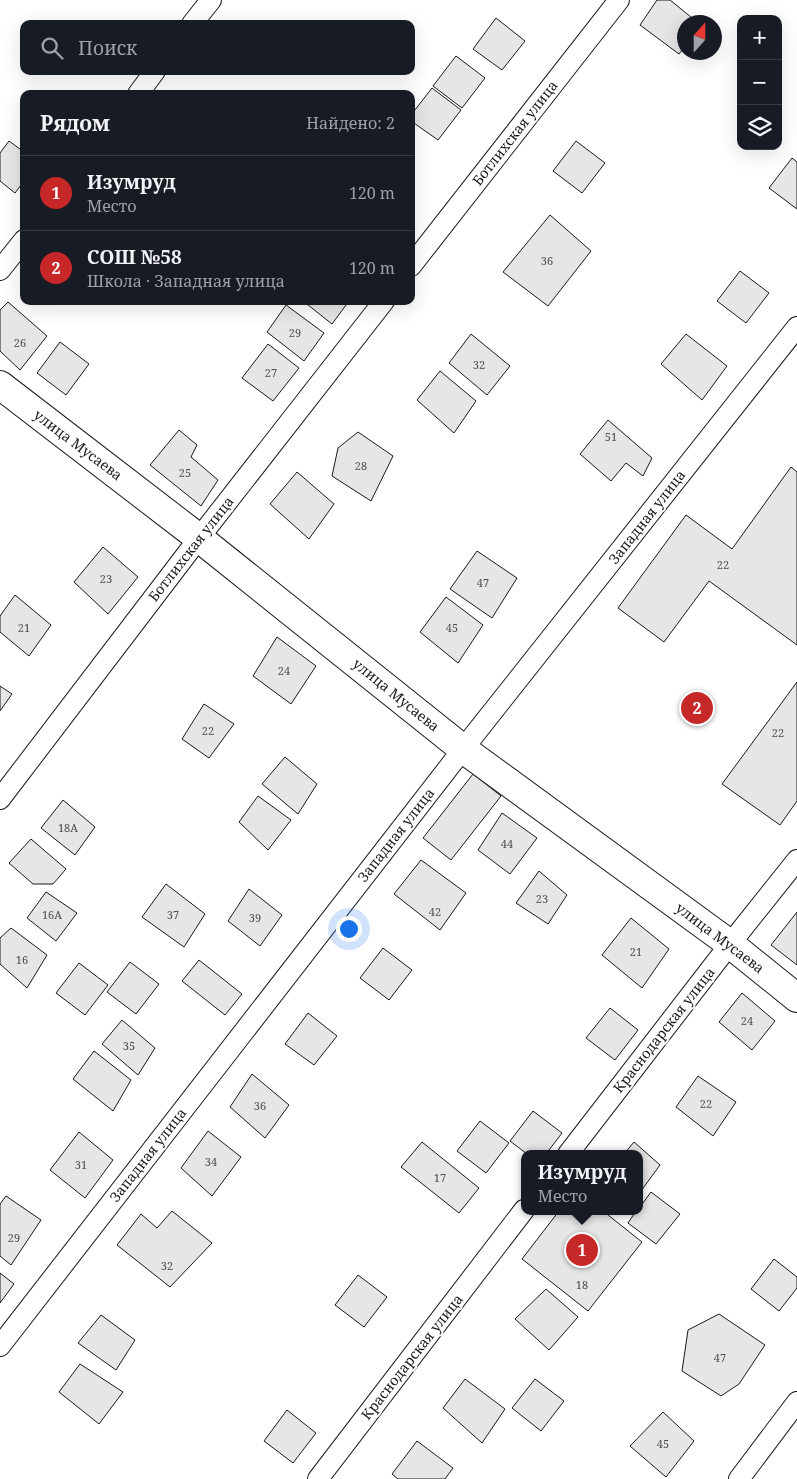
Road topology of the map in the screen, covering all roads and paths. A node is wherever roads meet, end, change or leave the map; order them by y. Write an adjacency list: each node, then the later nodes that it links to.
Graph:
1 (211, 0): 3 (street)
2 (619, 0): 7 (street, Ботлихская улица)
3 (195, 20)
4 (152, 75): 5 (street)
5 (141, 90)
6 (20, 245): 8 (street)
7 (415, 261)
8 (0, 270)
9 (381, 305): 12 (street, Ботлихская улица)
10 (797, 327): 13 (street, Западная улица)
11 (0, 385): 12 (street, улица Мусаева)
12 (199, 538): 13 (street, улица Мусаева); 14 (street, Ботлихская улица)
13 (463, 749): 16 (street, улица Мусаева); 20 (street, Западная улица)
14 (0, 799)
15 (797, 860): 16 (street, Краснодарская улица)
16 (730, 944): 17 (street, улица Мусаева); 18 (street, Краснодарская улица)
17 (797, 998)
18 (571, 1150)
19 (521, 1214): 22 (street, Краснодарская улица)
20 (0, 1346)
21 (797, 1402): 23 (street)
22 (318, 1479)
23 (739, 1479)

